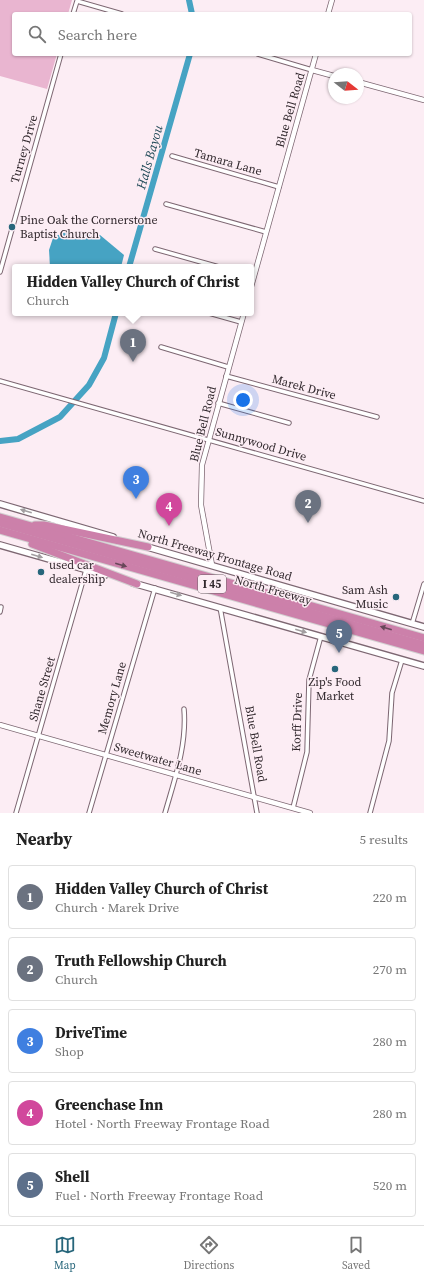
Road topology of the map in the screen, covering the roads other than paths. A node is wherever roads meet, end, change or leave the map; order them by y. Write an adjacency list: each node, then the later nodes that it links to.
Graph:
1 (332, 0): 5 (street)
2 (77, 1): 3 (street); 4 (street)
3 (74, 12)
4 (115, 12)
5 (329, 12)
6 (60, 56): 20 (street, Turney Drive)
7 (265, 56): 9 (street)
8 (316, 56): 9 (street, Blue Bell Road)
9 (312, 70): 10 (street); 14 (street, Blue Bell Road)
10 (328, 74)
11 (364, 84): 12 (street)
12 (424, 100)
13 (172, 156): 14 (street, Tamara Lane)
14 (279, 187): 16 (street, Blue Bell Road)
15 (166, 204): 16 (street)
16 (266, 232): 19 (street, Blue Bell Road)
17 (155, 249): 18 (street)
18 (208, 264)
19 (254, 270)
20 (0, 272)
21 (220, 316): 23 (street)
22 (243, 316): 23 (street, Blue Bell Road)
23 (241, 322): 25 (street, Blue Bell Road)
24 (161, 347): 25 (street)
25 (228, 367): 26 (street, Blue Bell Road)
26 (226, 376): 28 (street, Blue Bell Road); 29 (street, Marek Drive)
27 (0, 381): 31 (street, Sunnywood Drive)
28 (218, 403): 30 (street); 31 (street, Blue Bell Road)
29 (378, 417)
30 (289, 423)
31 (208, 440): 32 (street, Sunnywood Drive); 41 (street, Blue Bell Road)
32 (424, 501)
33 (0, 504): 40 (main road, North Freeway Frontage Road, one-way to 33)
34 (0, 517): 36 (highway, North Freeway / I 45)
35 (0, 523): 53 (highway, North Freeway / I 45)
36 (28, 526): 40 (highway); 52 (highway, North Freeway / I 45, one-way to 36)
37 (0, 530): 38 (highway, North Freeway / I 45)
38 (16, 534): 43 (highway); 54 (highway, North Freeway / I 45, one-way to 54)
39 (0, 545): 42 (main road, one-way to 42)
40 (148, 547): 41 (main road, North Freeway Frontage Road)
41 (212, 565): 49 (main road, North Freeway Frontage Road)
42 (86, 570): 43 (main road); 59 (street, Shane Street)
43 (137, 584): 45 (main road)
44 (424, 584): 49 (street)
45 (155, 588): 47 (main road, one-way to 47); 60 (street, Memory Lane)
46 (1, 607): 48 (street)
47 (220, 607): 51 (main road, one-way to 51); 62 (street, Blue Bell Road)
48 (0, 612)
49 (412, 624): 50 (main road, North Freeway Frontage Road)
50 (424, 627)
51 (321, 636): 55 (main road); 63 (street, Korff Drive)
52 (424, 638)
53 (424, 645)
54 (424, 651)
55 (402, 660): 56 (main road); 69 (street)
56 (424, 666)
57 (184, 709): 61 (street)
58 (0, 725): 59 (street, Sweetwater Lane)
59 (38, 736): 60 (street, Sweetwater Lane); 64 (street, Shane Street)
60 (106, 755): 61 (street, Sweetwater Lane); 65 (street, Memory Lane)
61 (176, 775): 62 (street, Sweetwater Lane); 66 (street)
62 (255, 797): 63 (street, Sweetwater Lane); 67 (street, Blue Bell Road)
63 (293, 808): 68 (street, Sweetwater Lane)
64 (16, 813)
65 (89, 813)
66 (165, 813)
67 (257, 813)
68 (310, 813)
69 (370, 813)

